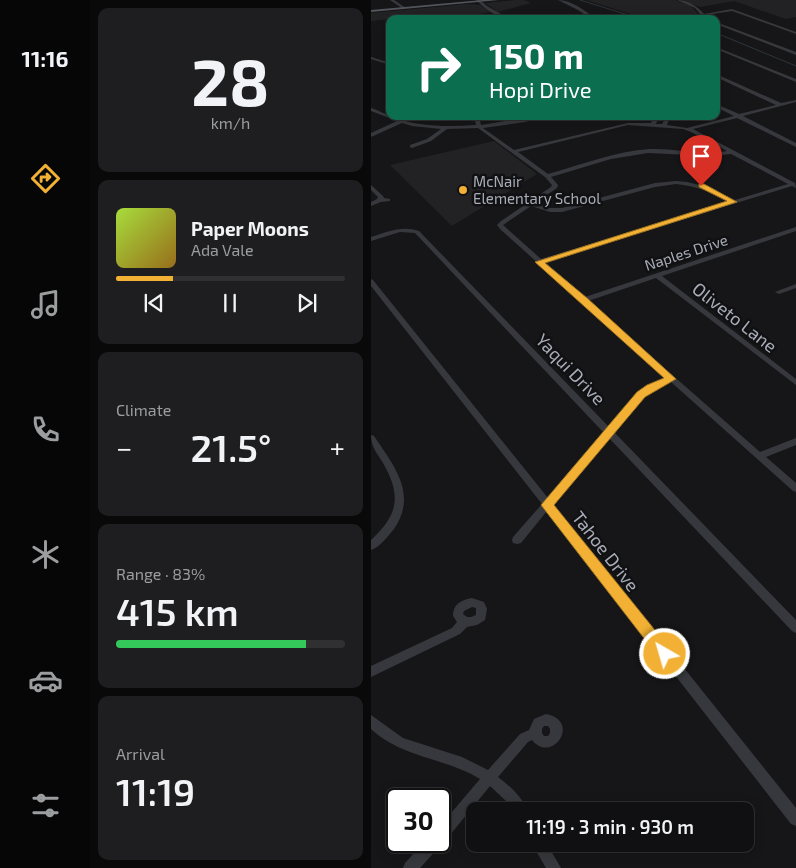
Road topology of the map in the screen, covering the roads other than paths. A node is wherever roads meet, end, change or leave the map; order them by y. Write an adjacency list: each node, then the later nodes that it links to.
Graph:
1 (392, 0): 7 (street)
2 (497, 0): 5 (main road)
3 (560, 0): 11 (street)
4 (679, 0): 9 (street)
5 (480, 2): 6 (main road); 6 (main road); 10 (street)
6 (416, 7): 7 (main road)
7 (404, 8): 8 (main road)
8 (371, 11)
9 (702, 14): 12 (street); 14 (street)
10 (501, 15)
11 (588, 15)
12 (697, 15)
13 (720, 25): 16 (street)
14 (796, 33)
15 (720, 50): 20 (street)
16 (796, 54)
17 (371, 58): 18 (street)
18 (386, 63)
19 (720, 77): 22 (street)
20 (796, 81)
21 (796, 101): 22 (street)
22 (781, 105): 26 (street)
23 (720, 107): 26 (street)
24 (371, 109): 25 (street)
25 (386, 115)
26 (737, 116): 36 (street); 39 (street)
27 (477, 120): 35 (street)
28 (529, 120): 35 (street)
29 (655, 120): 32 (street)
30 (666, 120): 33 (street)
31 (402, 121): 34 (street); 37 (street)
32 (653, 125): 33 (street); 42 (street)
33 (664, 126): 36 (street)
34 (447, 127): 35 (street); 41 (street)
35 (479, 127): 42 (street)
36 (688, 129): 43 (street)
37 (371, 135)
38 (796, 135): 39 (street)
39 (783, 139): 40 (street)
40 (796, 145)
41 (412, 146)
42 (513, 152): 44 (street)
43 (733, 152): 44 (street); 45 (street)
44 (547, 176): 51 (street)
45 (794, 185): 49 (street)
46 (371, 186): 47 (street)
47 (380, 200): 48 (street); 50 (street)
48 (388, 200)
49 (733, 202): 51 (street); 54 (street)
50 (371, 204)
51 (531, 204): 54 (street)
52 (796, 229): 55 (street, Naples Drive)
53 (371, 239): 62 (street, Yaqui Drive)
54 (539, 262): 59 (street)
55 (656, 275): 59 (street, Naples Drive); 61 (street, Oliveto Lane)
56 (371, 281): 67 (street, Tahoe Drive)
57 (796, 286): 58 (street)
58 (779, 292)
59 (584, 300): 60 (street)
60 (671, 379): 62 (street); 65 (street)
61 (796, 383)
62 (609, 432): 67 (street); 71 (street, Yaqui Drive)
63 (371, 438): 69 (street)
64 (796, 441): 65 (street)
65 (760, 456): 66 (street)
66 (796, 489)
67 (547, 505): 68 (street); 77 (street, Tahoe Drive)
68 (517, 540)
69 (371, 546)
70 (464, 622): 72 (street)
71 (796, 628)
72 (371, 672)
73 (371, 721): 75 (street)
74 (535, 733): 75 (street)
75 (489, 779): 76 (street); 78 (street)
76 (516, 802)
77 (796, 819)
78 (451, 823)
79 (544, 852): 82 (street)
80 (424, 853): 81 (street)
81 (410, 868)
82 (553, 868)

